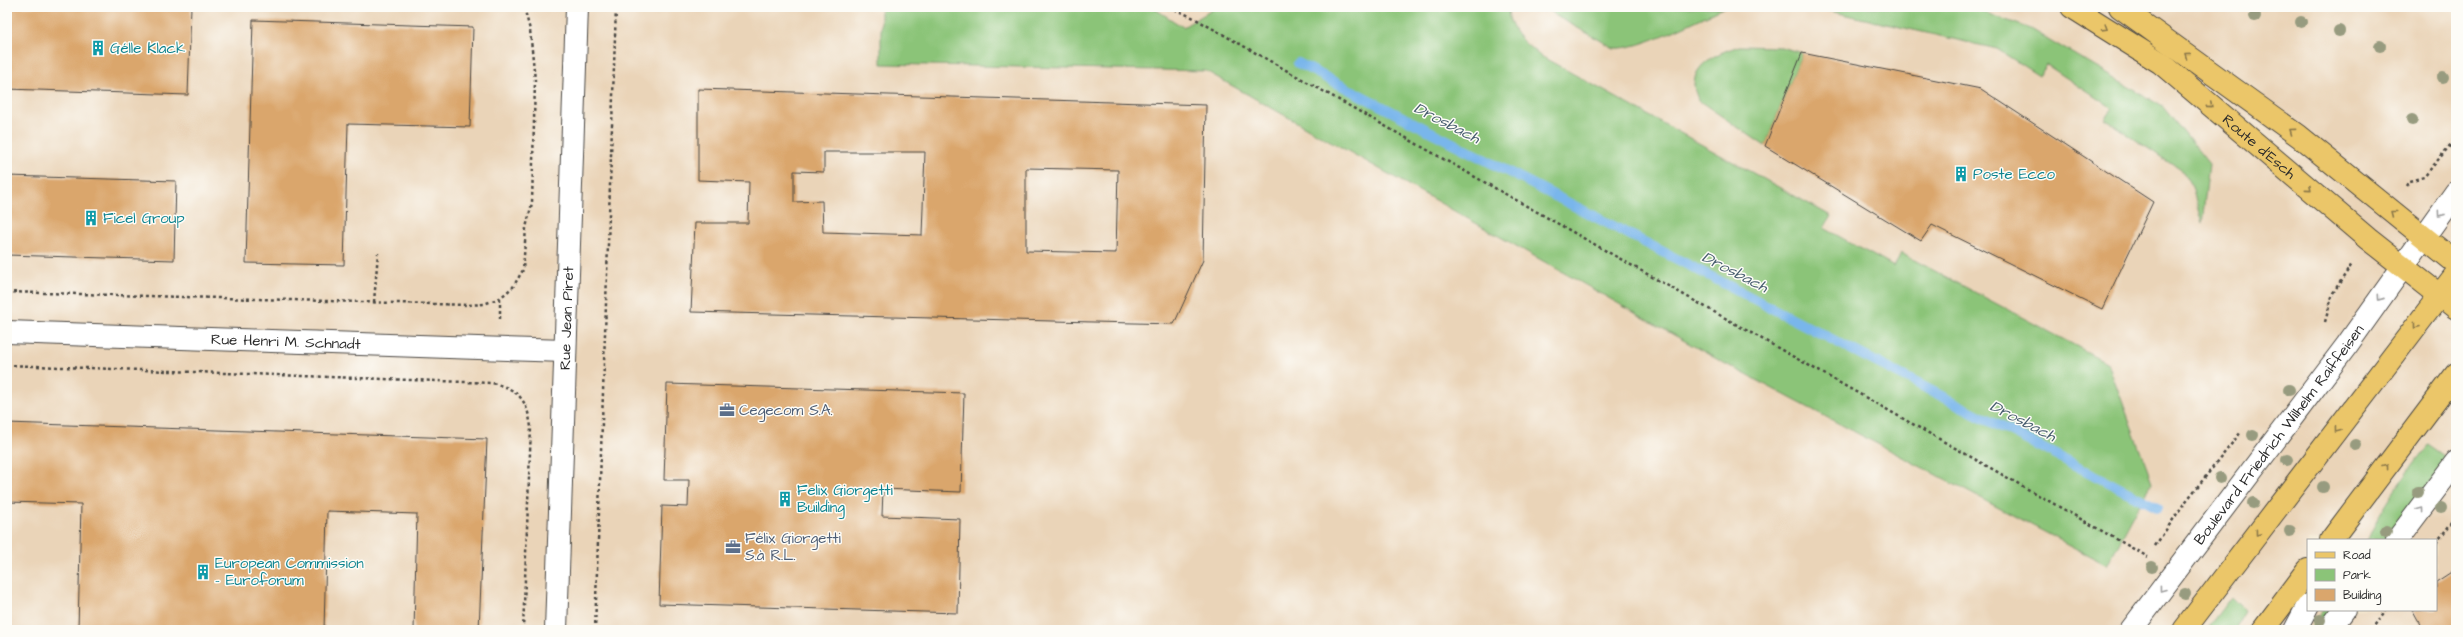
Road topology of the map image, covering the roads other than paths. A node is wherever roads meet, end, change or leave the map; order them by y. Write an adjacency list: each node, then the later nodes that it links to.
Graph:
1 (577, 7): 11 (street, Rue Jean Piret)
2 (2072, 7): 7 (main road, Route d'Esch, one-way to 7)
3 (2120, 7): 5 (main road, Route d'Esch, one-way to 3)
4 (2456, 192): 5 (street, one-way to 5)
5 (2424, 237): 6 (main road, Route d'Esch); 7 (street, Boulevard Friedrich Wilhelm Raiffeisen)
6 (2456, 263)
7 (2403, 266): 9 (main road, Route d'Esch); 22 (street, Boulevard Friedrich Wilhelm Raiffeisen, one-way to 22)
8 (2456, 274): 9 (main road)
9 (2448, 302): 23 (main road, one-way to 23)
10 (7, 332): 11 (street, Rue Henri M. Schnadt)
11 (565, 351): 21 (street, Rue Jean Piret)
12 (2456, 374): 14 (main road, one-way to 12)
13 (2456, 462): 17 (street, one-way to 13)
14 (2363, 498): 15 (main road); 16 (street)
15 (2332, 539)
16 (2342, 539)
17 (2398, 539)
18 (2307, 571): 24 (main road)
19 (2307, 607): 25 (street)
20 (2343, 611): 26 (street)
21 (556, 630)
22 (2131, 630)
23 (2184, 630)
24 (2263, 630)
25 (2295, 630)
26 (2329, 630)

